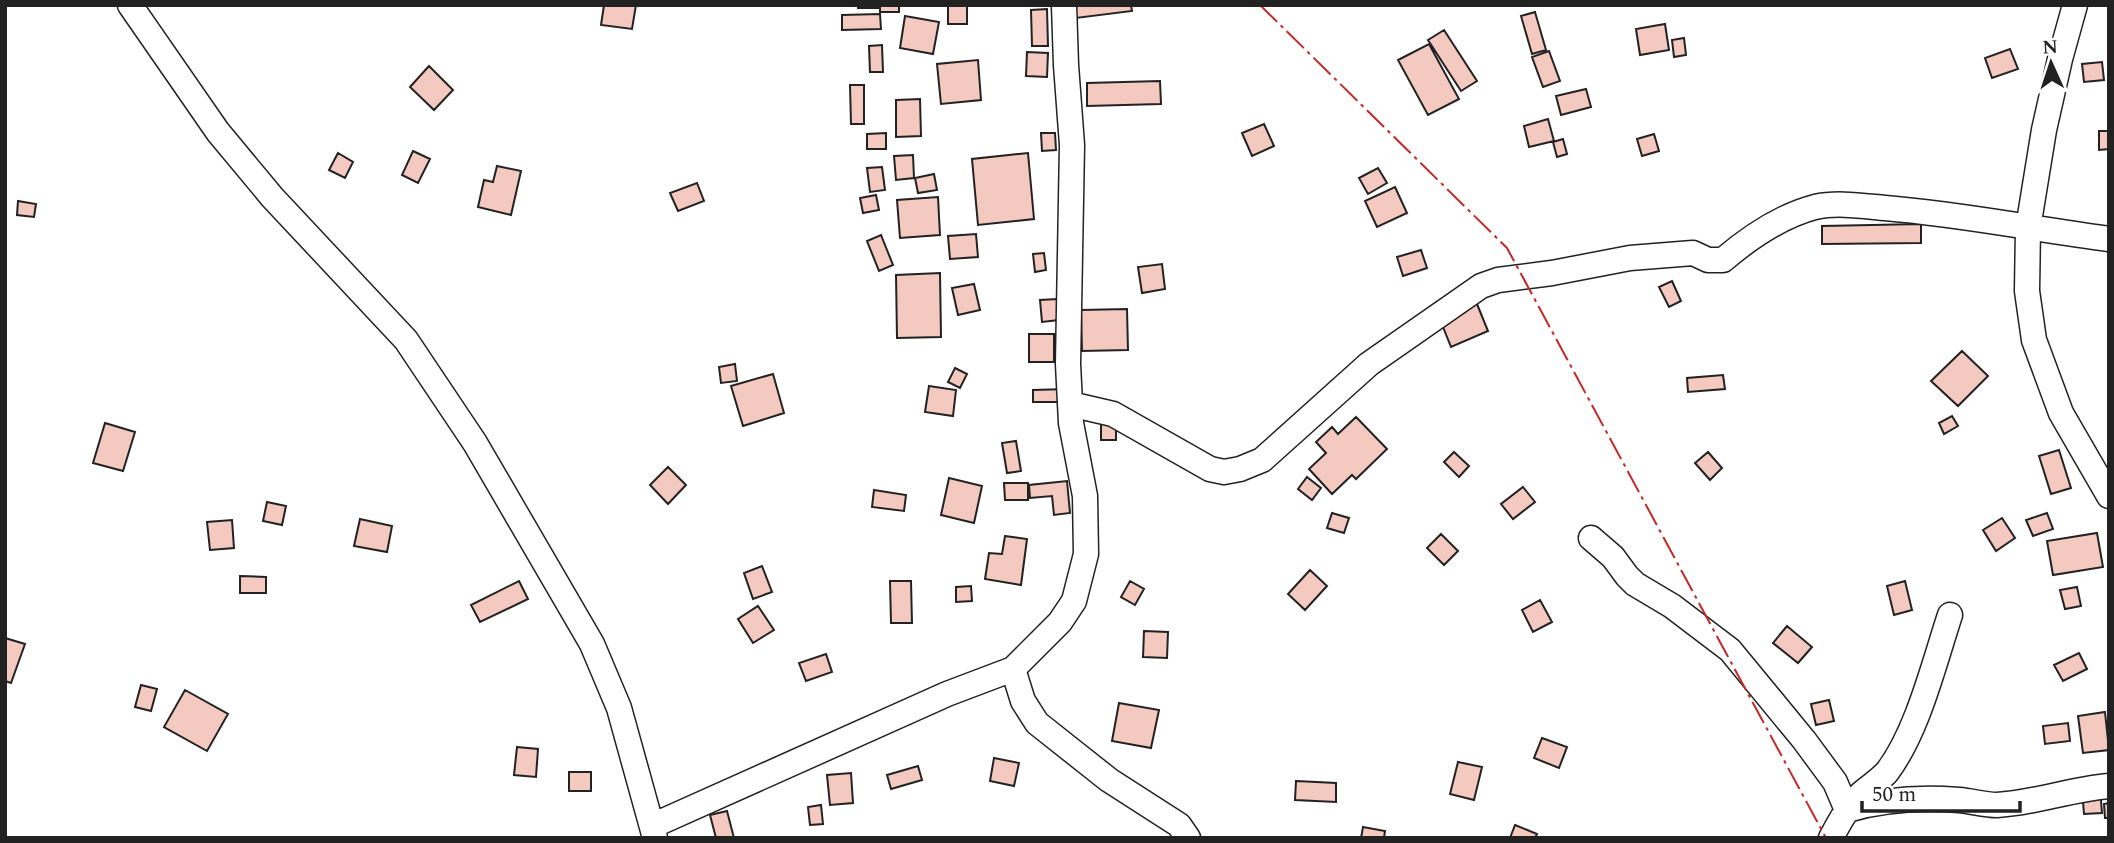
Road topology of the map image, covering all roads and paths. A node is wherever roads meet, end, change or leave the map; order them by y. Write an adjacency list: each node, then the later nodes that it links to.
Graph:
1 (130, 5): 13 (street)
2 (1064, 5): 6 (street)
3 (2074, 5): 4 (street)
4 (2028, 228): 5 (street); 6 (street); 7 (street)
5 (2109, 239)
6 (1070, 404): 10 (street)
7 (2109, 496)
8 (1591, 538): 12 (street)
9 (1950, 615): 12 (street)
10 (1013, 669): 13 (street); 14 (street)
11 (2109, 786): 12 (street)
12 (1847, 810): 15 (street)
13 (653, 832)
14 (1188, 838)
15 (1831, 838)

